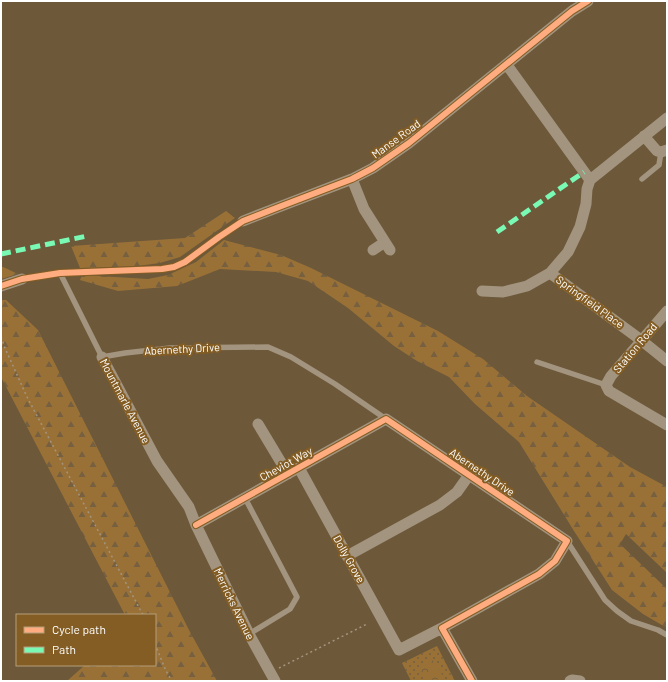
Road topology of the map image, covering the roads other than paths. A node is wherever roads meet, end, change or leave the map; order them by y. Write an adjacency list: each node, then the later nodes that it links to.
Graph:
1 (588, 1): 2 (street, Manse Road)
2 (507, 65): 6 (street, Manse Road); 8 (street)
3 (667, 118): 4 (street)
4 (644, 136): 5 (street); 8 (street)
5 (664, 151): 7 (lane)
6 (352, 179): 9 (street, Manse Road); 10 (street)
7 (642, 179)
8 (590, 180): 12 (street)
9 (244, 221): 11 (lane, Manse Road)
10 (373, 250)
11 (60, 273): 13 (lane, Manse Road); 18 (lane, Mountmarle Avenue)
12 (550, 274): 15 (street); 17 (street, Springfield Place)
13 (22, 279): 14 (street)
14 (1, 286)
15 (482, 291)
16 (667, 311): 17 (street, Station Road)
17 (641, 340): 19 (street, Springfield Place); 21 (street, Station Road)
18 (102, 357): 22 (lane, Abernethy Drive); 29 (street, Mountmarle Avenue)
19 (667, 361)
20 (537, 362): 21 (lane)
21 (606, 385): 24 (street, Station Road)
22 (386, 419): 25 (street, Cheviot Way); 27 (street, Abernethy Drive)
23 (258, 424): 26 (street)
24 (667, 425)
25 (299, 468): 26 (street, Cheviot Way); 31 (street, Dolly Grove)
26 (288, 474): 28 (street, Cheviot Way)
27 (469, 475): 30 (street, Abernethy Drive); 31 (street)
28 (245, 498): 29 (street, Cheviot Way); 33 (lane)
29 (196, 525): 33 (street, Merricks Avenue)
30 (567, 541): 32 (street); 34 (lane, Abernethy Drive)
31 (347, 556): 32 (street, Dolly Grove)
32 (442, 628): 36 (street)
33 (249, 634): 35 (street, Merricks Avenue)
34 (667, 635)
35 (273, 676)
36 (472, 681)
37 (570, 681): 38 (street)
38 (580, 681)

